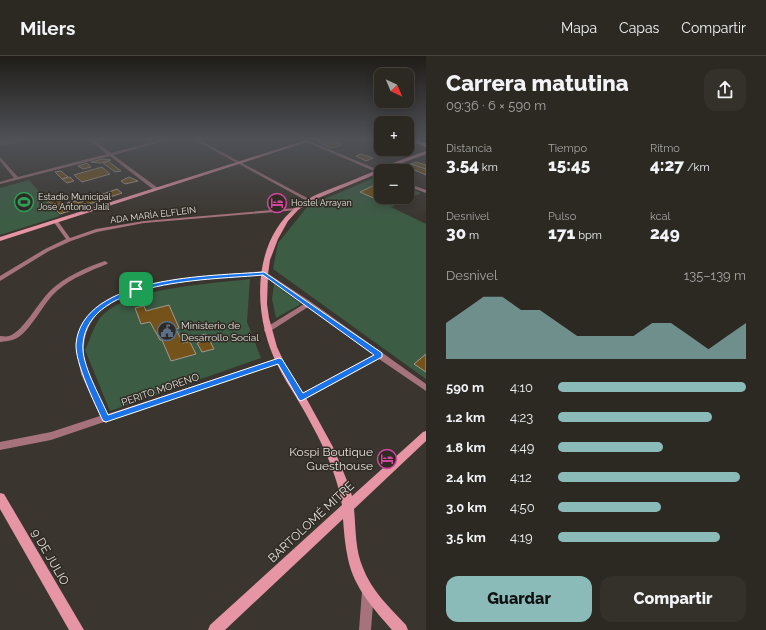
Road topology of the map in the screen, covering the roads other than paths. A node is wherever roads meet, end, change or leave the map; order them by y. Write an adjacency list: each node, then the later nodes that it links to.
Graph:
1 (7, 167): 7 (street)
2 (62, 167): 7 (street)
3 (127, 167): 10 (street)
4 (224, 167): 10 (street)
5 (248, 167): 12 (street)
6 (374, 174): 12 (street)
7 (17, 179): 8 (street)
8 (0, 183)
9 (414, 187): 11 (street)
10 (156, 188): 14 (street)
11 (426, 192)
12 (308, 200): 13 (street)
13 (296, 208): 16 (street, ADA MARÍA ELFLEIN); 18 (street)
14 (55, 221): 15 (street); 16 (street)
15 (0, 239)
16 (69, 240): 19 (street, ADA MARÍA ELFLEIN)
17 (105, 263): 22 (street)
18 (264, 273): 20 (street); 21 (street); 27 (street)
19 (0, 279)
20 (309, 304): 21 (street); 23 (street)
21 (267, 330): 24 (street)
22 (0, 338)
23 (380, 355): 25 (street); 26 (street)
24 (279, 361): 26 (street); 27 (street, PERITO MORENO)
25 (426, 388)
26 (301, 398): 31 (street)
27 (106, 419): 29 (street, PERITO MORENO)
28 (426, 435): 31 (street, BARTOLOMÉ MITRE)
29 (0, 446)
30 (0, 498): 33 (street, 9 DE JULIO)
31 (349, 506): 32 (street); 34 (street, BARTOLOMÉ MITRE)
32 (368, 591): 35 (street); 36 (street)
33 (77, 630)
34 (215, 630)
35 (365, 630)
36 (401, 630)

